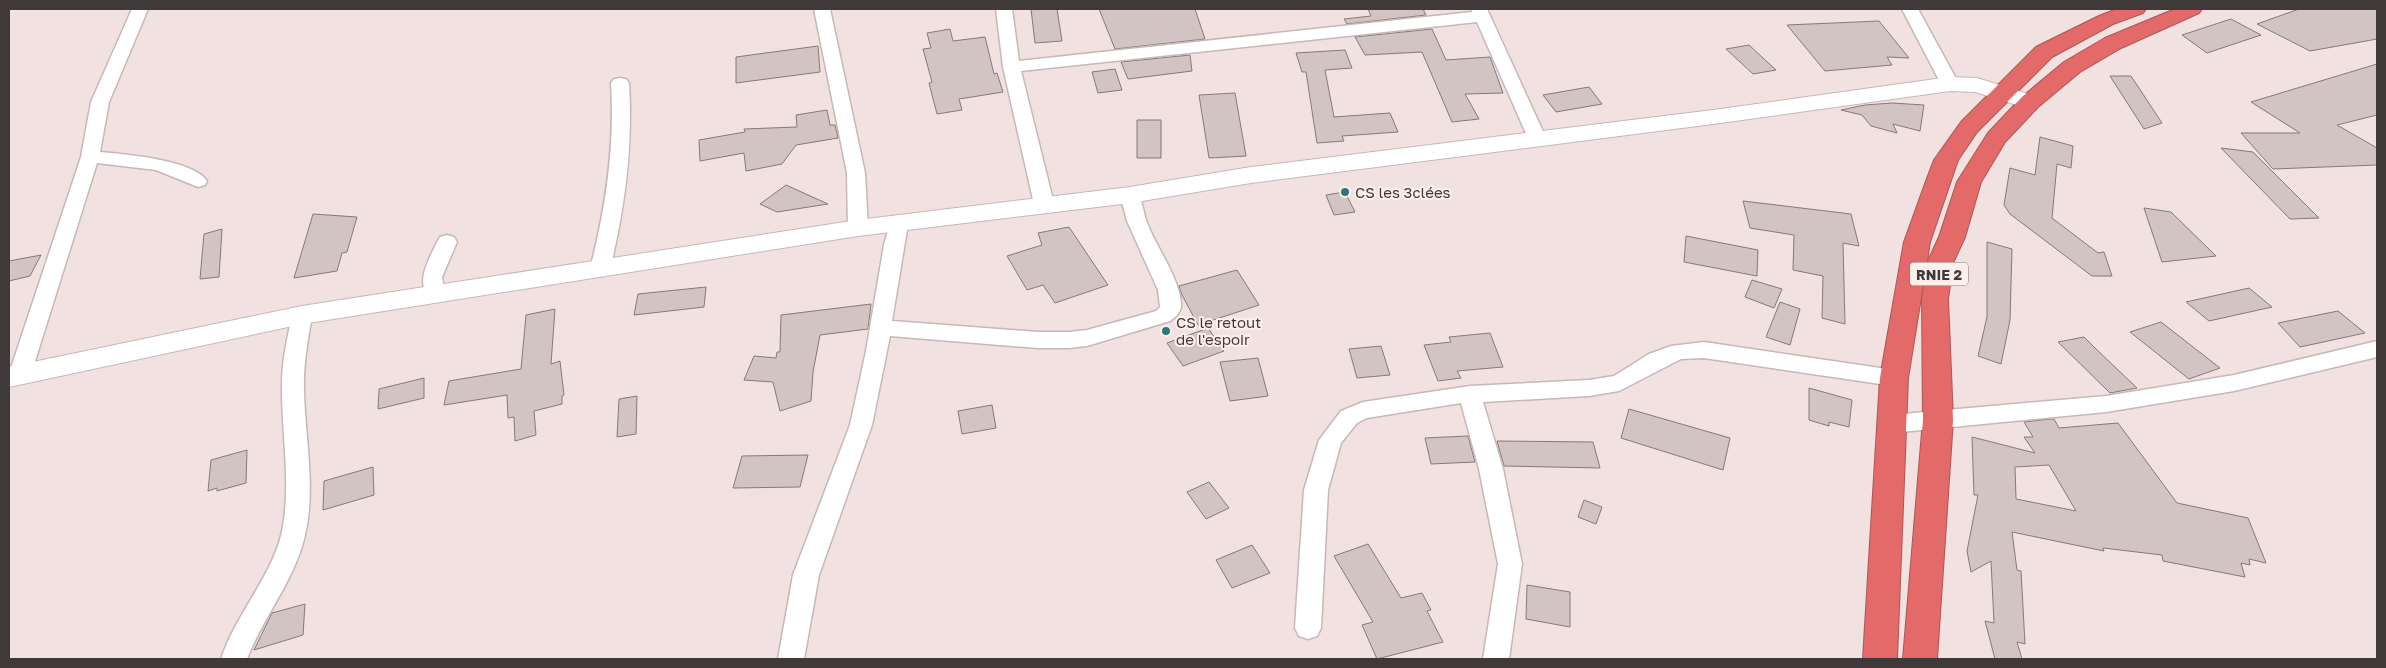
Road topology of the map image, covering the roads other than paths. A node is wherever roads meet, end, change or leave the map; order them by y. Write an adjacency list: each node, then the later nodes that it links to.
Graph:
1 (140, 9): 14 (street)
2 (822, 9): 19 (street)
3 (1004, 9): 8 (street)
4 (1910, 9): 10 (street)
5 (2136, 9): 11 (highway, RNIE 2 / RNIE 2)
6 (2192, 9): 12 (highway, RNIE 2 / RNIE 2)
7 (1481, 12): 8 (street); 13 (street)
8 (1011, 68): 17 (street)
9 (620, 83): 21 (street)
10 (1950, 84): 11 (main road); 13 (main road)
11 (2001, 92): 12 (main road); 27 (highway, RNIE 2 / RNIE 2)
12 (2030, 102): 29 (highway, RNIE 2 / RNIE 2)
13 (1536, 138): 16 (main road)
14 (90, 157): 15 (street); 26 (street)
15 (198, 181)
16 (1130, 195): 17 (main road); 24 (street)
17 (1044, 204): 18 (main road)
18 (898, 224): 19 (main road); 24 (street)
19 (858, 228): 21 (main road)
20 (448, 242): 22 (street)
21 (600, 269): 22 (main road)
22 (435, 293): 23 (main road)
23 (302, 315): 26 (main road); 32 (street)
24 (880, 328): 33 (street)
25 (2377, 349): 29 (street)
26 (15, 375)
27 (1894, 378): 28 (street); 30 (highway, RNIE 2 / RNIE 2)
28 (1470, 394): 31 (street); 34 (street)
29 (1938, 420): 30 (street); 36 (highway, RNIE 2 / RNIE 2)
30 (1891, 424): 35 (highway, RNIE 2 / RNIE 2)
31 (1308, 628)
32 (234, 659)
33 (792, 659)
34 (1496, 659)
35 (1880, 659)
36 (1921, 659)

